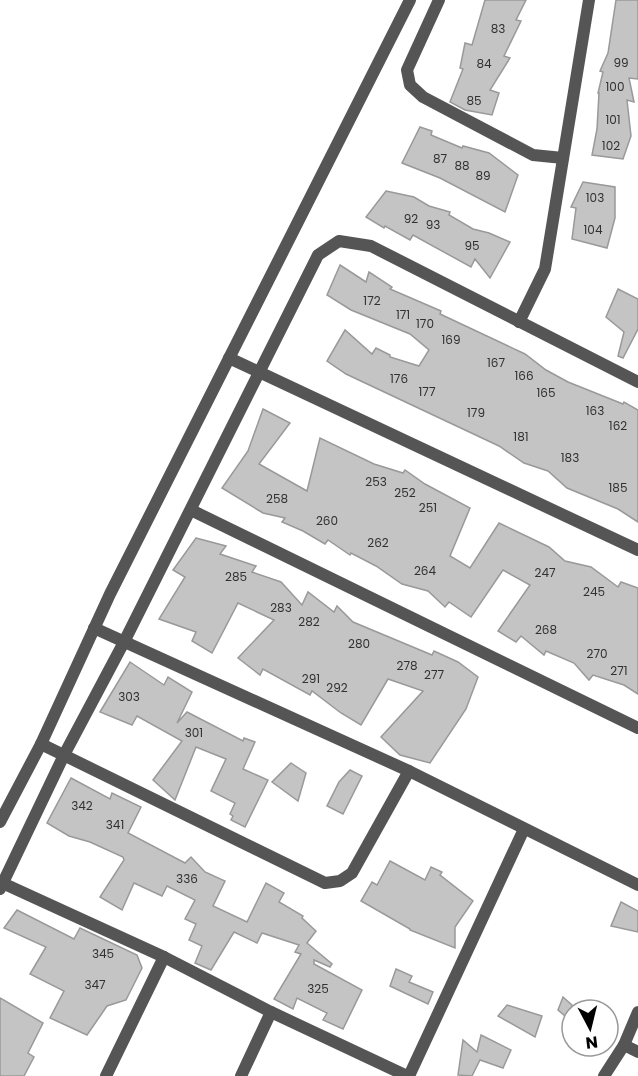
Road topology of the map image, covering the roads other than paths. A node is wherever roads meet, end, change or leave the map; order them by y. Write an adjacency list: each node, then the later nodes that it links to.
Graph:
1 (410, 0): 6 (street)
2 (439, 0): 4 (street)
3 (589, 0): 4 (street)
4 (563, 158): 5 (street)
5 (519, 322): 7 (street); 8 (street)
6 (229, 358): 7 (street); 11 (street)
7 (260, 372): 9 (street); 10 (street)
8 (638, 382)
9 (191, 510): 12 (street); 13 (street)
10 (638, 550)
11 (94, 628): 12 (street); 14 (street)
12 (124, 642): 15 (street); 16 (street)
13 (638, 728)
14 (42, 744): 15 (street); 17 (street)
15 (64, 755): 16 (street); 19 (street)
16 (409, 771): 18 (street)
17 (0, 822)
18 (524, 829): 20 (street); 28 (street)
19 (1, 885): 21 (street)
20 (638, 885)
21 (165, 957): 22 (street); 26 (street)
22 (271, 1012): 27 (street); 28 (street)
23 (638, 1012): 24 (street)
24 (624, 1045): 25 (street); 29 (street)
25 (638, 1052)
26 (106, 1076)
27 (241, 1076)
28 (408, 1076)
29 (604, 1076)

